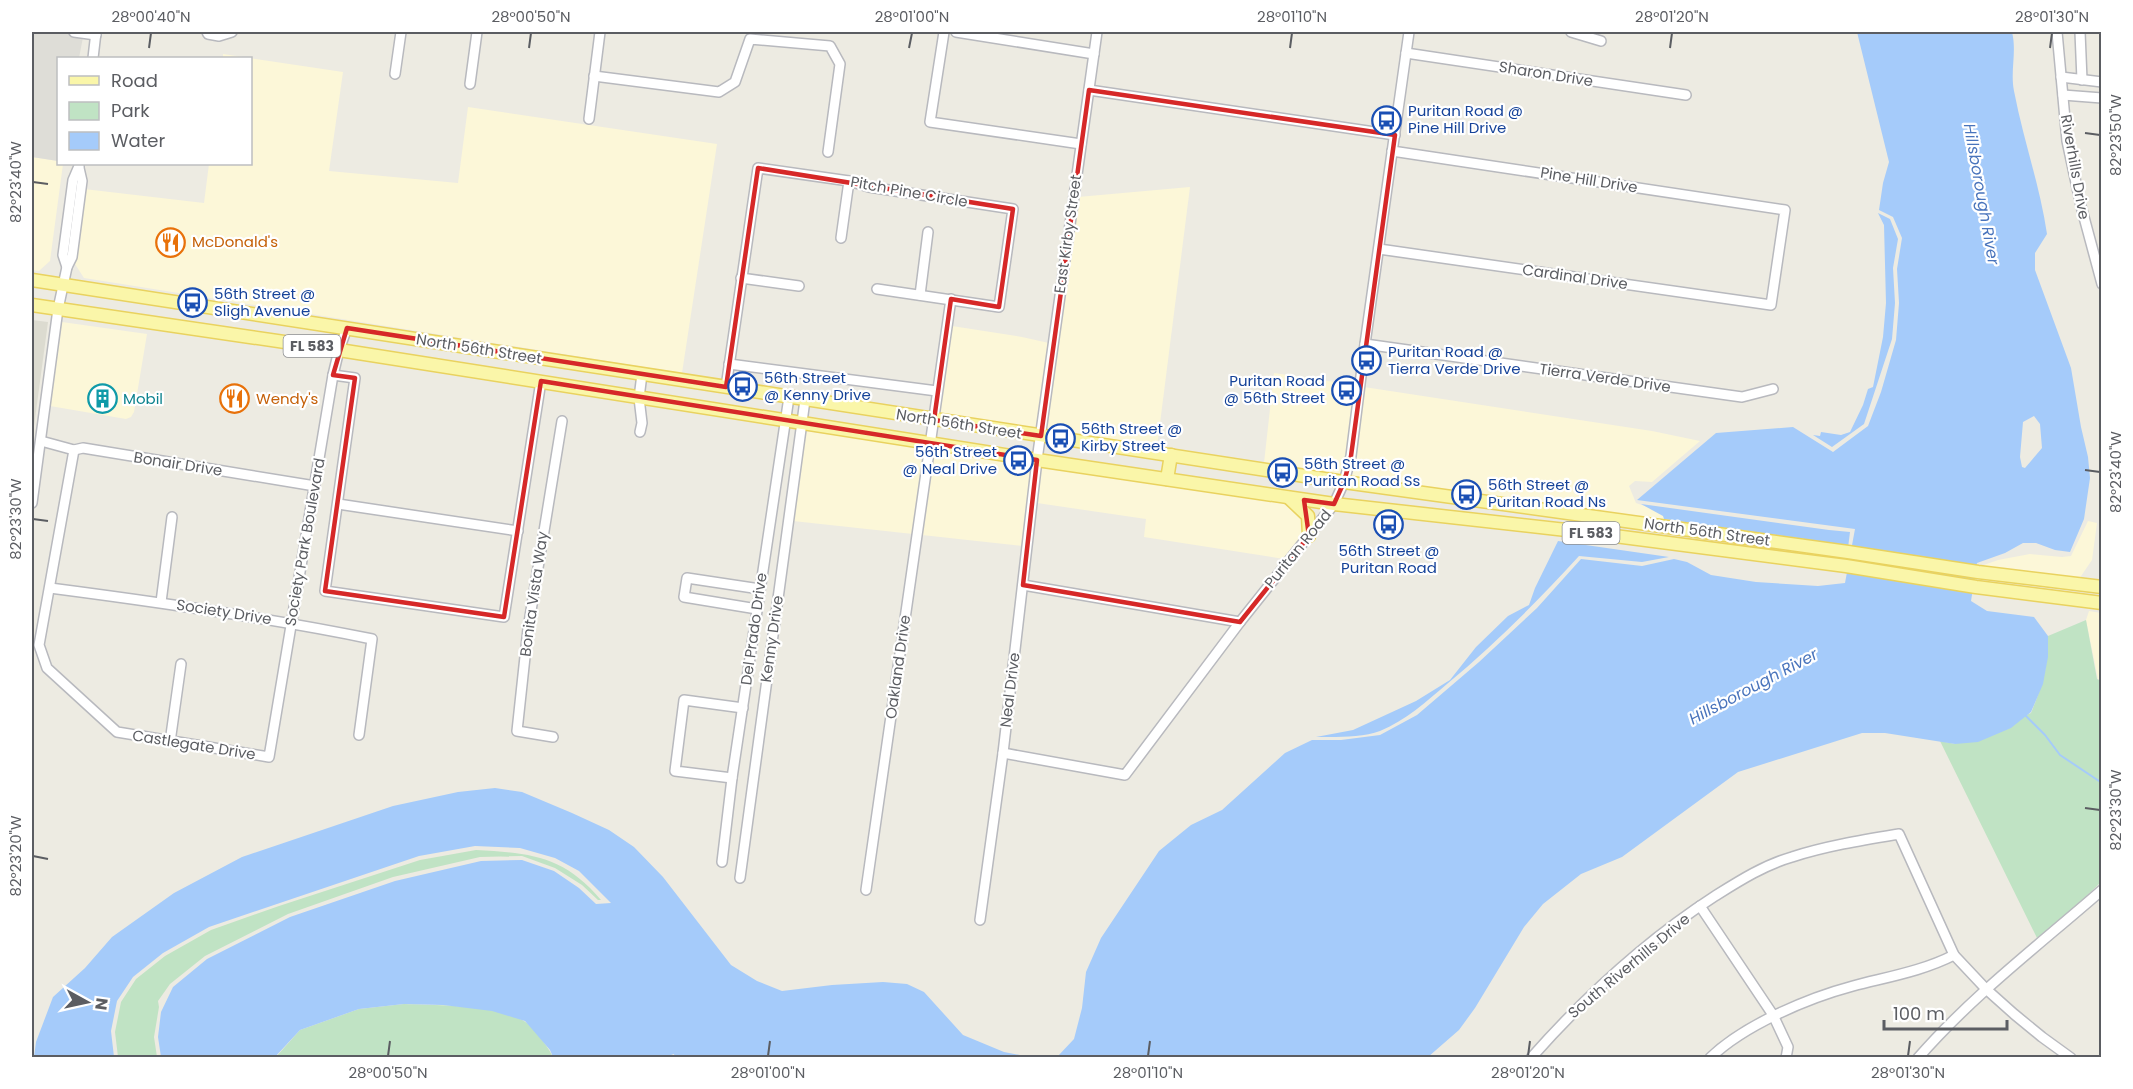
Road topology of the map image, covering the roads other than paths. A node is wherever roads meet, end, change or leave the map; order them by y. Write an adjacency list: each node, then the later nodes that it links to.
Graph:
1 (74, 32): 13 (street)
2 (232, 32): 14 (street)
3 (401, 32): 19 (street)
4 (477, 32): 24 (street)
5 (600, 32): 20 (street)
6 (944, 32): 31 (street)
7 (956, 32): 17 (street)
8 (1097, 32): 17 (street, East Kirby Street)
9 (1409, 32): 16 (street, Puritan Road)
10 (1571, 32): 15 (street)
11 (2057, 32): 21 (street, Riverhills Drive)
12 (2080, 32): 22 (street)
13 (96, 33): 18 (street)
14 (208, 33)
15 (1600, 41)
16 (1406, 52): 26 (street, Sharon Drive); 30 (street, Puritan Road)
17 (1094, 54): 25 (street, East Kirby Street)
18 (93, 57)
19 (395, 74)
20 (594, 76): 29 (street); 33 (street)
21 (2062, 80): 22 (street); 27 (street, Riverhills Drive)
22 (2082, 80): 23 (street)
23 (2102, 82)
24 (470, 84)
25 (1089, 90): 30 (street); 31 (street, East Kirby Street)
26 (1686, 95)
27 (2063, 95): 28 (street); 42 (street, Riverhills Drive)
28 (2102, 98)
29 (590, 119)
30 (1395, 135): 32 (street, Puritan Road)
31 (1081, 144): 68 (street, East Kirby Street)
32 (1392, 151): 38 (street, Puritan Road); 48 (street, Pine Hill Drive)
33 (828, 152)
34 (79, 166): 41 (street)
35 (849, 181): 37 (street); 39 (street, Pitch Pine Circle); 46 (street, Pitch Pine Circle)
36 (928, 232): 45 (street)
37 (841, 238)
38 (1379, 249): 48 (street, Cardinal Drive); 51 (street, Puritan Road)
39 (741, 278): 43 (street); 53 (street, Pitch Pine Circle)
40 (32, 280): 41 (main road, North 56th Street / FL 583)
41 (64, 284): 49 (street); 50 (main road, North 56th Street / FL 583)
42 (2102, 284)
43 (799, 286)
44 (877, 289): 45 (street)
45 (920, 295): 46 (street)
46 (951, 299): 59 (street)
47 (32, 305): 49 (main road, North 56th Street / FL 583)
48 (1771, 305)
49 (58, 309): 52 (main road, North 56th Street / FL 583); 69 (street)
50 (347, 328): 52 (street, Society Park Boulevard); 54 (main road, North 56th Street / FL 583)
51 (1365, 345): 58 (street, Tierra Verde Drive); 75 (street, Puritan Road)
52 (339, 350): 55 (street, Society Park Boulevard); 56 (main road, North 56th Street / FL 583)
53 (729, 364): 57 (street, Pitch Pine Circle); 59 (street)
54 (642, 374): 57 (main road, North 56th Street / FL 583); 61 (street)
55 (333, 375): 76 (street, Society Park Boulevard); 79 (street)
56 (541, 381): 61 (main road, North 56th Street / FL 583); 84 (street)
57 (726, 387): 60 (main road, North 56th Street / FL 583)
58 (1773, 389)
59 (937, 391): 64 (street)
60 (789, 397): 62 (main road, North 56th Street / FL 583); 63 (street, Del Prado Drive)
61 (639, 398): 63 (main road, North 56th Street / FL 583); 67 (street)
62 (805, 400): 64 (main road, North 56th Street / FL 583); 66 (street, Kenny Drive)
63 (786, 420): 66 (main road, North 56th Street / FL 583); 89 (street, Del Prado Drive)
64 (934, 420): 68 (main road, North 56th Street / FL 583); 70 (street, Oakland Drive)
65 (562, 421): 98 (street, Bonita Vista Way)
66 (802, 423): 70 (main road, North 56th Street / FL 583); 104 (street, Kenny Drive)
67 (640, 432)
68 (1041, 436): 72 (main road, North 56th Street / FL 583); 73 (street, East Kirby Street)
69 (41, 441): 71 (street, Bonair Drive); 78 (street)
70 (930, 443): 73 (main road, North 56th Street / FL 583); 105 (street, Oakland Drive)
71 (74, 450): 76 (street, Bonair Drive); 88 (street, Castlegate Drive)
72 (1171, 455): 74 (main road); 75 (main road, North 56th Street / FL 583)
73 (1037, 460): 74 (main road, North 56th Street / FL 583); 86 (street, Neal Drive)
74 (1167, 480): 77 (main road, North 56th Street / FL 583)
75 (1344, 482): 80 (street, Puritan Road); 81 (main road, North 56th Street / FL 583)
76 (315, 486): 93 (street, Society Park Boulevard)
77 (1288, 498): 80 (main road, North 56th Street / FL 583); 85 (main road)
78 (32, 503)
79 (338, 504): 84 (street); 84 (street)
80 (1334, 504): 83 (main road, North 56th Street / FL 583); 85 (street, Puritan Road)
81 (1548, 511): 83 (main road); 87 (main road, North 56th Street / FL 583)
82 (172, 518): 90 (street)
83 (1546, 528): 91 (main road, North 56th Street / FL 583)
84 (518, 531)
85 (1309, 536): 94 (street, Puritan Road)
86 (1023, 585): 94 (street); 100 (street, Neal Drive)
87 (2102, 587)
88 (50, 588): 90 (street, Society Drive); 99 (street, Castlegate Drive)
89 (760, 589): 92 (street, Del Prado Drive); 92 (street)
90 (161, 602): 93 (street, Society Drive)
91 (2102, 603)
92 (758, 609): 96 (street, Del Prado Drive)
93 (291, 622): 97 (street, Society Drive); 101 (street, Society Park Boulevard)
94 (1240, 622): 100 (street, Puritan Road)
95 (181, 664): 99 (street)
96 (743, 708): 102 (street, Del Prado Drive); 102 (street)
97 (359, 735)
98 (553, 736)
99 (170, 742): 101 (street, Castlegate Drive)
100 (1003, 753): 108 (street, Neal Drive)
101 (269, 757)
102 (732, 778): 103 (street, Del Prado Drive)
103 (722, 862)
104 (740, 878)
105 (866, 890)
106 (2102, 890): 110 (street)
107 (1700, 906): 109 (street, South Riverhills Drive); 111 (street); 112 (street, South Riverhills Drive)
108 (980, 920)
109 (1954, 955): 110 (street, South Riverhills Drive); 111 (street)
110 (1986, 989): 115 (street); 116 (street, South Riverhills Drive)
111 (1773, 1016): 113 (street); 114 (street)
112 (1530, 1058)
113 (1710, 1058)
114 (1786, 1058)
115 (1918, 1058)
116 (2071, 1058)

